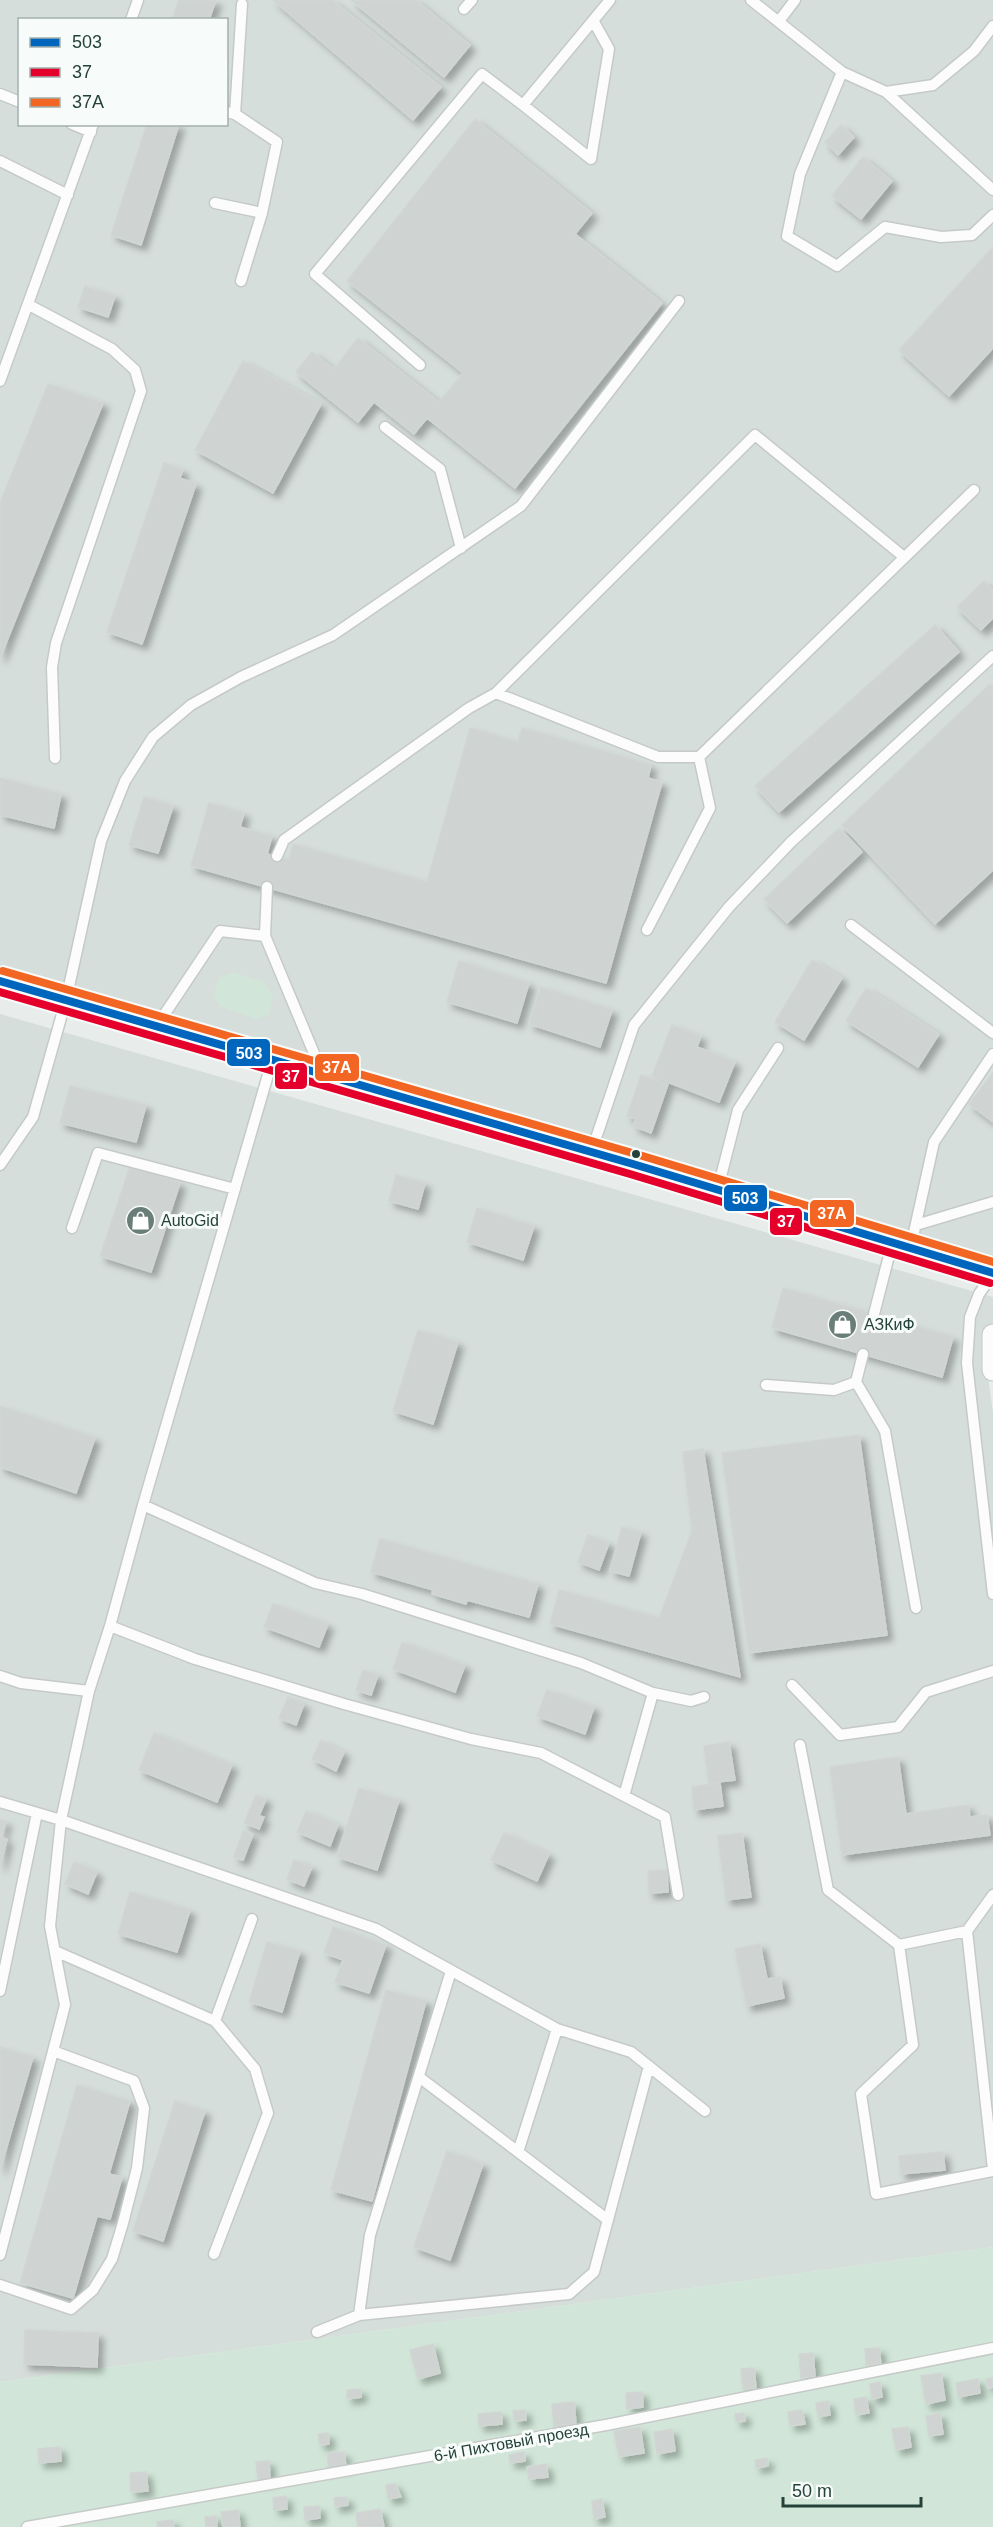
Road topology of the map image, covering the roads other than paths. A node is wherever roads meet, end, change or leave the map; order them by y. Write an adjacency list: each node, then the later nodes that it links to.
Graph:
1 (138, 0): 6 (lane)
2 (610, 0): 8 (lane)
3 (751, 0): 7 (lane)
4 (795, 0): 7 (lane)
5 (242, 4): 15 (lane)
6 (132, 18)
7 (779, 21): 10 (lane)
8 (594, 22): 14 (lane); 14 (lane)
9 (993, 26): 11 (lane)
10 (843, 72): 11 (lane); 22 (lane)
11 (886, 92): 18 (lane)
12 (0, 94): 13 (lane)
13 (18, 101)
14 (523, 105): 26 (lane)
15 (231, 113): 21 (lane)
16 (92, 128): 19 (lane)
17 (0, 161): 19 (lane)
18 (993, 190)
19 (68, 195): 25 (lane)
20 (215, 203): 21 (lane)
21 (262, 213): 23 (lane)
22 (993, 215)
23 (241, 281)
24 (679, 302): 30 (lane)
25 (29, 305): 27 (lane); 35 (lane)
26 (420, 365)
27 (0, 381)
28 (385, 427): 30 (lane)
29 (974, 490): 31 (lane)
30 (461, 548): 42 (lane)
31 (903, 557): 33 (lane); 34 (lane)
32 (993, 656): 49 (lane)
33 (496, 693): 34 (lane); 36 (lane)
34 (699, 757): 39 (lane)
35 (55, 758)
36 (277, 856)
37 (267, 887): 40 (lane)
38 (851, 925): 44 (lane)
39 (647, 930)
40 (265, 936): 43 (lane); 48 (lane)
41 (0, 981): 42 (main road)
42 (66, 1000): 43 (main road); 50 (lane)
43 (156, 1027): 47 (main road)
44 (993, 1033)
45 (778, 1048): 51 (lane)
46 (993, 1054): 55 (lane)
47 (272, 1061): 48 (main road); 52 (lane)
48 (324, 1076): 49 (main road)
49 (591, 1151): 51 (main road)
50 (0, 1165)
51 (718, 1189): 55 (main road)
52 (235, 1190): 54 (lane); 63 (lane)
53 (993, 1202): 55 (lane)
54 (72, 1228)
55 (906, 1239): 56 (main road); 57 (lane)
56 (993, 1273): 64 (lane)
57 (874, 1314)
58 (993, 1335): 60 (street)
59 (863, 1354): 61 (lane)
60 (993, 1370)
61 (856, 1382): 62 (lane); 65 (lane)
62 (766, 1385)
63 (143, 1505): 66 (lane); 71 (lane)
64 (993, 1594)
65 (916, 1608)
66 (110, 1626): 70 (lane); 74 (lane)
67 (993, 1671): 69 (lane)
68 (0, 1676): 70 (lane)
69 (792, 1685)
70 (89, 1690): 77 (lane)
71 (653, 1693): 72 (lane); 74 (lane)
72 (704, 1697)
73 (800, 1745): 82 (lane)
74 (624, 1796): 78 (lane)
75 (0, 1802): 76 (lane)
76 (37, 1813): 77 (lane); 85 (lane)
77 (61, 1820): 83 (lane); 84 (lane)
78 (678, 1895)
79 (993, 1895): 81 (lane)
80 (252, 1919): 86 (lane)
81 (967, 1931): 82 (lane); 93 (lane)
82 (899, 1944): 93 (lane)
83 (55, 1951): 86 (lane); 88 (lane)
84 (451, 1971): 87 (lane); 90 (lane)
85 (0, 1991)
86 (215, 2020): 95 (lane)
87 (557, 2029): 89 (lane); 92 (lane)
88 (53, 2051): 96 (lane); 97 (lane)
89 (649, 2066): 91 (lane); 94 (lane)
90 (419, 2077): 92 (lane); 98 (lane)
91 (705, 2110)
92 (518, 2152): 94 (lane)
93 (993, 2170)
94 (608, 2220): 98 (lane)
95 (214, 2254)
96 (0, 2255)
97 (0, 2285)
98 (359, 2315): 99 (lane)
99 (317, 2332)
100 (993, 2348): 101 (lane, 6-й Пихтовый проезд)
101 (27, 2527)

